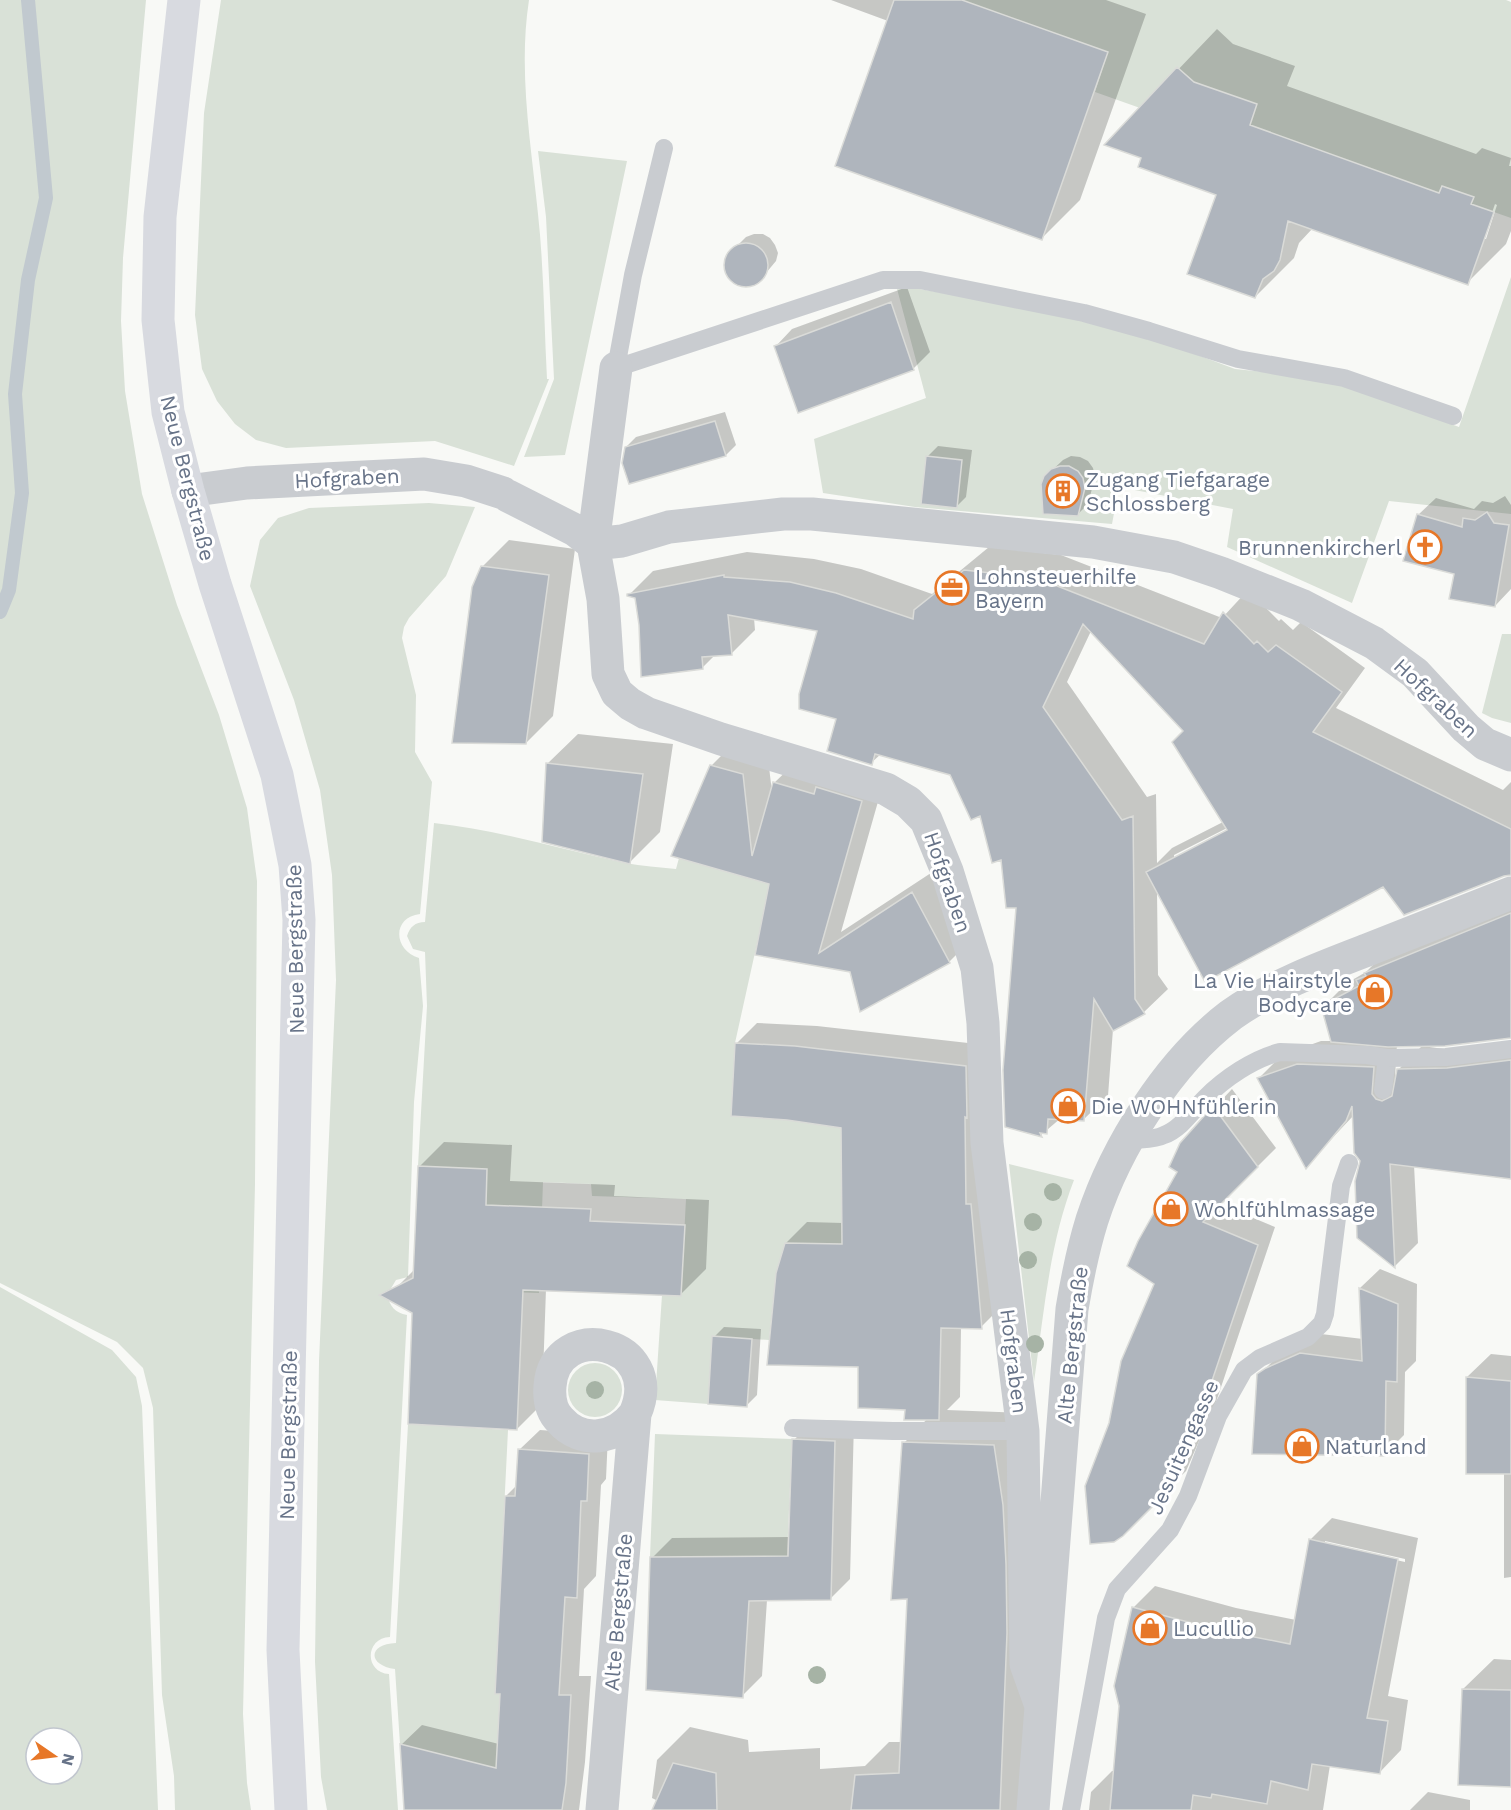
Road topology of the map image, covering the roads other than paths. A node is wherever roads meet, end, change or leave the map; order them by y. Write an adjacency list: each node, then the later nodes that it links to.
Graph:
1 (184, 0): 5 (main road, Neue Bergstraße)
2 (664, 148): 3 (lane)
3 (616, 368): 4 (lane); 6 (street, Hofgraben)
4 (1453, 417)
5 (188, 491): 6 (street, Hofgraben); 18 (main road, Neue Bergstraße)
6 (593, 544): 7 (street, Hofgraben); 16 (street, Hofgraben)
7 (1511, 754)
8 (1511, 894): 12 (street, Alte Bergstraße)
9 (1511, 1049): 10 (lane)
10 (1387, 1058): 11 (lane); 12 (lane)
11 (1383, 1090)
12 (1128, 1141): 17 (street, Alte Bergstraße)
13 (1349, 1163): 21 (lane, Jesuitengasse)
14 (635, 1414): 19 (street, Alte Bergstraße)
15 (793, 1428): 16 (lane, Hofgraben)
16 (1023, 1431): 17 (street, Hofgraben)
17 (1040, 1703): 20 (street, Alte Bergstraße)
18 (291, 1810)
19 (602, 1810)
20 (1033, 1810)
21 (1071, 1810)

